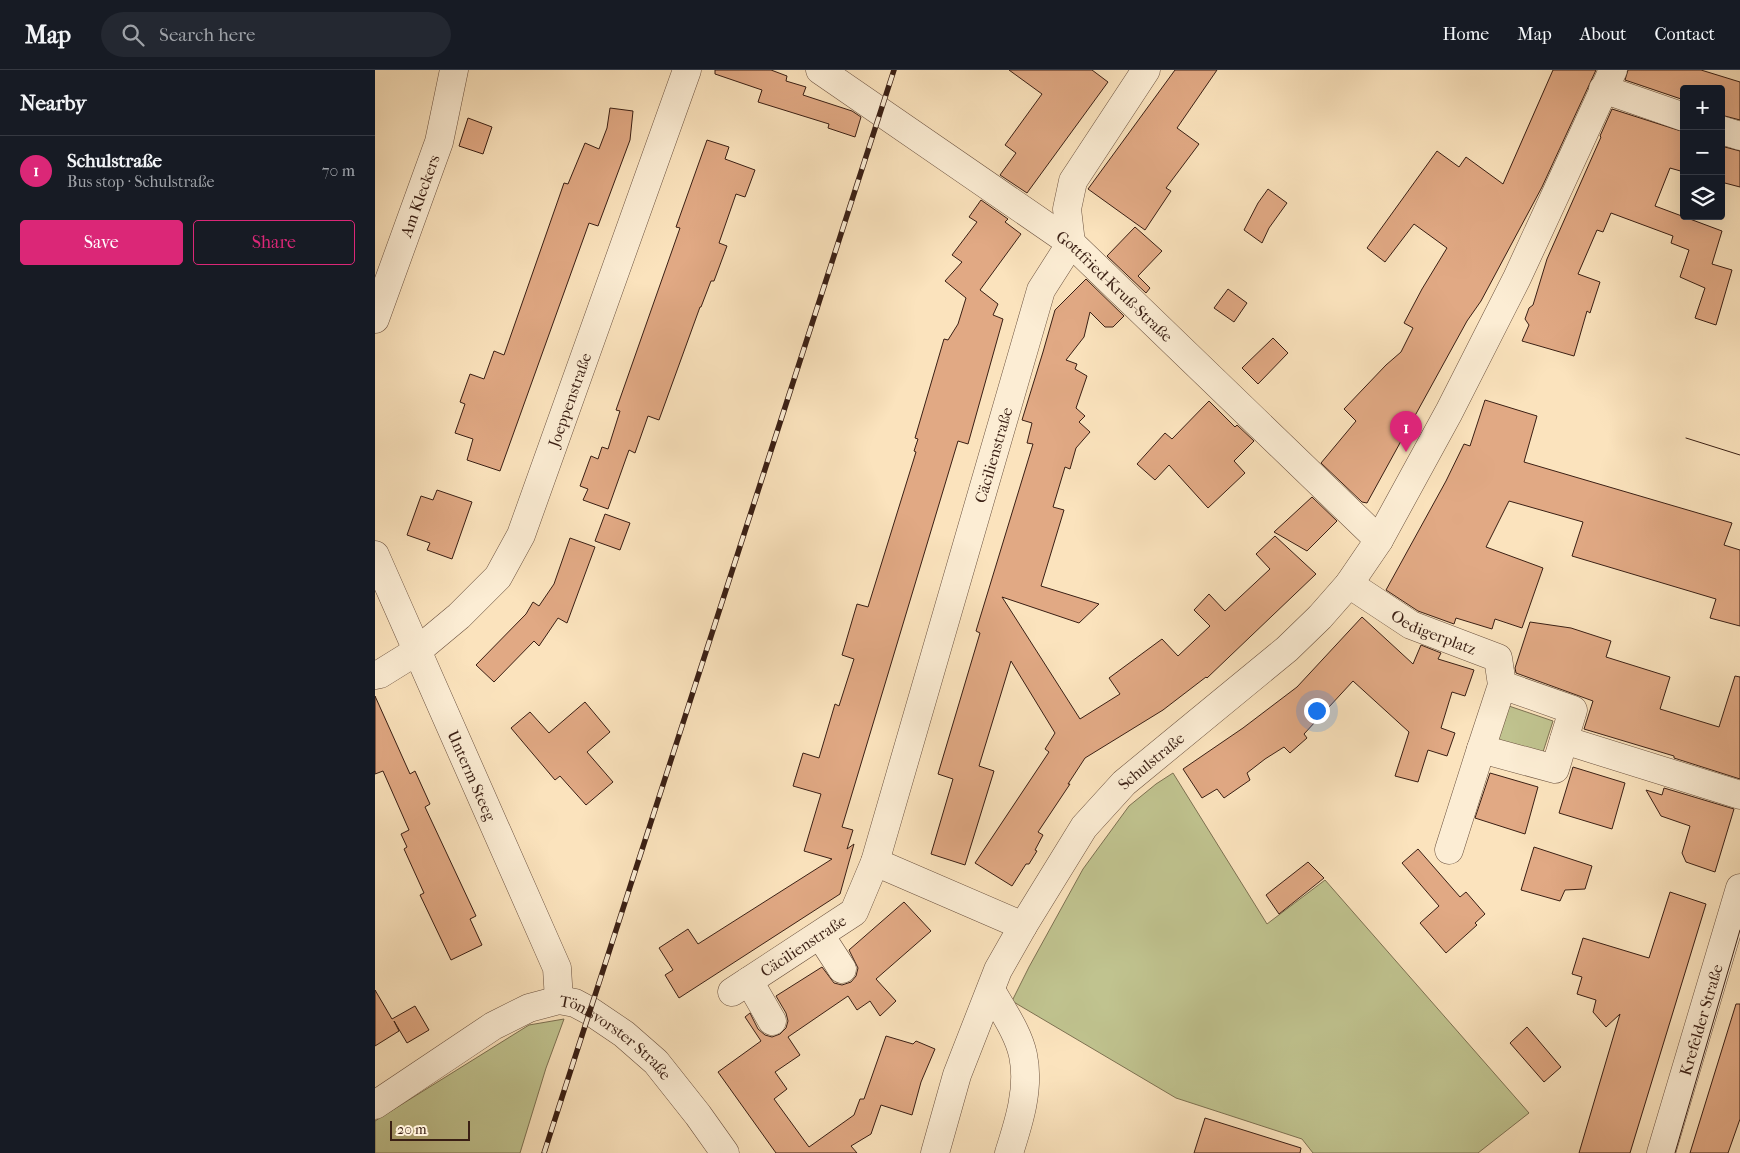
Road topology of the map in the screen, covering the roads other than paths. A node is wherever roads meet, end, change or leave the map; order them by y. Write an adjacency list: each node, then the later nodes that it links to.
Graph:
1 (454, 70): 10 (street, Am Kleckers)
2 (687, 70): 14 (street, Joeppenstraße)
3 (820, 70): 9 (street, Gottfried-Kruß-Straße)
4 (1146, 70): 9 (street)
5 (1608, 80): 6 (street); 11 (street, Schulstraße)
6 (1680, 115)
7 (1725, 131): 8 (street)
8 (1740, 136)
9 (1071, 243): 11 (street, Gottfried-Kruß-Straße); 21 (street, Cäcilienstraße)
10 (375, 319)
11 (1379, 540): 13 (street, Schulstraße)
12 (375, 555): 14 (street, Unterm Steeg)
13 (1349, 584): 16 (street, Oedigerplatz); 24 (street, Schulstraße)
14 (417, 651): 15 (street, Joeppenstraße); 28 (street, Unterm Steeg)
15 (375, 675)
16 (1502, 685): 17 (street); 18 (street, Oedigerplatz)
17 (1564, 740): 18 (street); 19 (street)
18 (1481, 749): 20 (street, Oedigerplatz)
19 (1740, 795)
20 (1449, 850)
21 (875, 862): 24 (street); 25 (street, Cäcilienstraße)
22 (1740, 888): 23 (street, Krefelder Straße)
23 (1736, 918): 34 (street, Krefelder Straße)
24 (1023, 926): 27 (street, Schulstraße)
25 (820, 935): 26 (street); 29 (street, Cäcilienstraße)
26 (842, 969)
27 (991, 990): 32 (street, Schulstraße); 33 (street)
28 (559, 1000): 30 (street, Tönisvorster Straße); 31 (street, Tönisvorster Straße)
29 (772, 1021)
30 (375, 1105)
31 (725, 1153)
32 (935, 1153)
33 (1009, 1153)
34 (1661, 1153)

